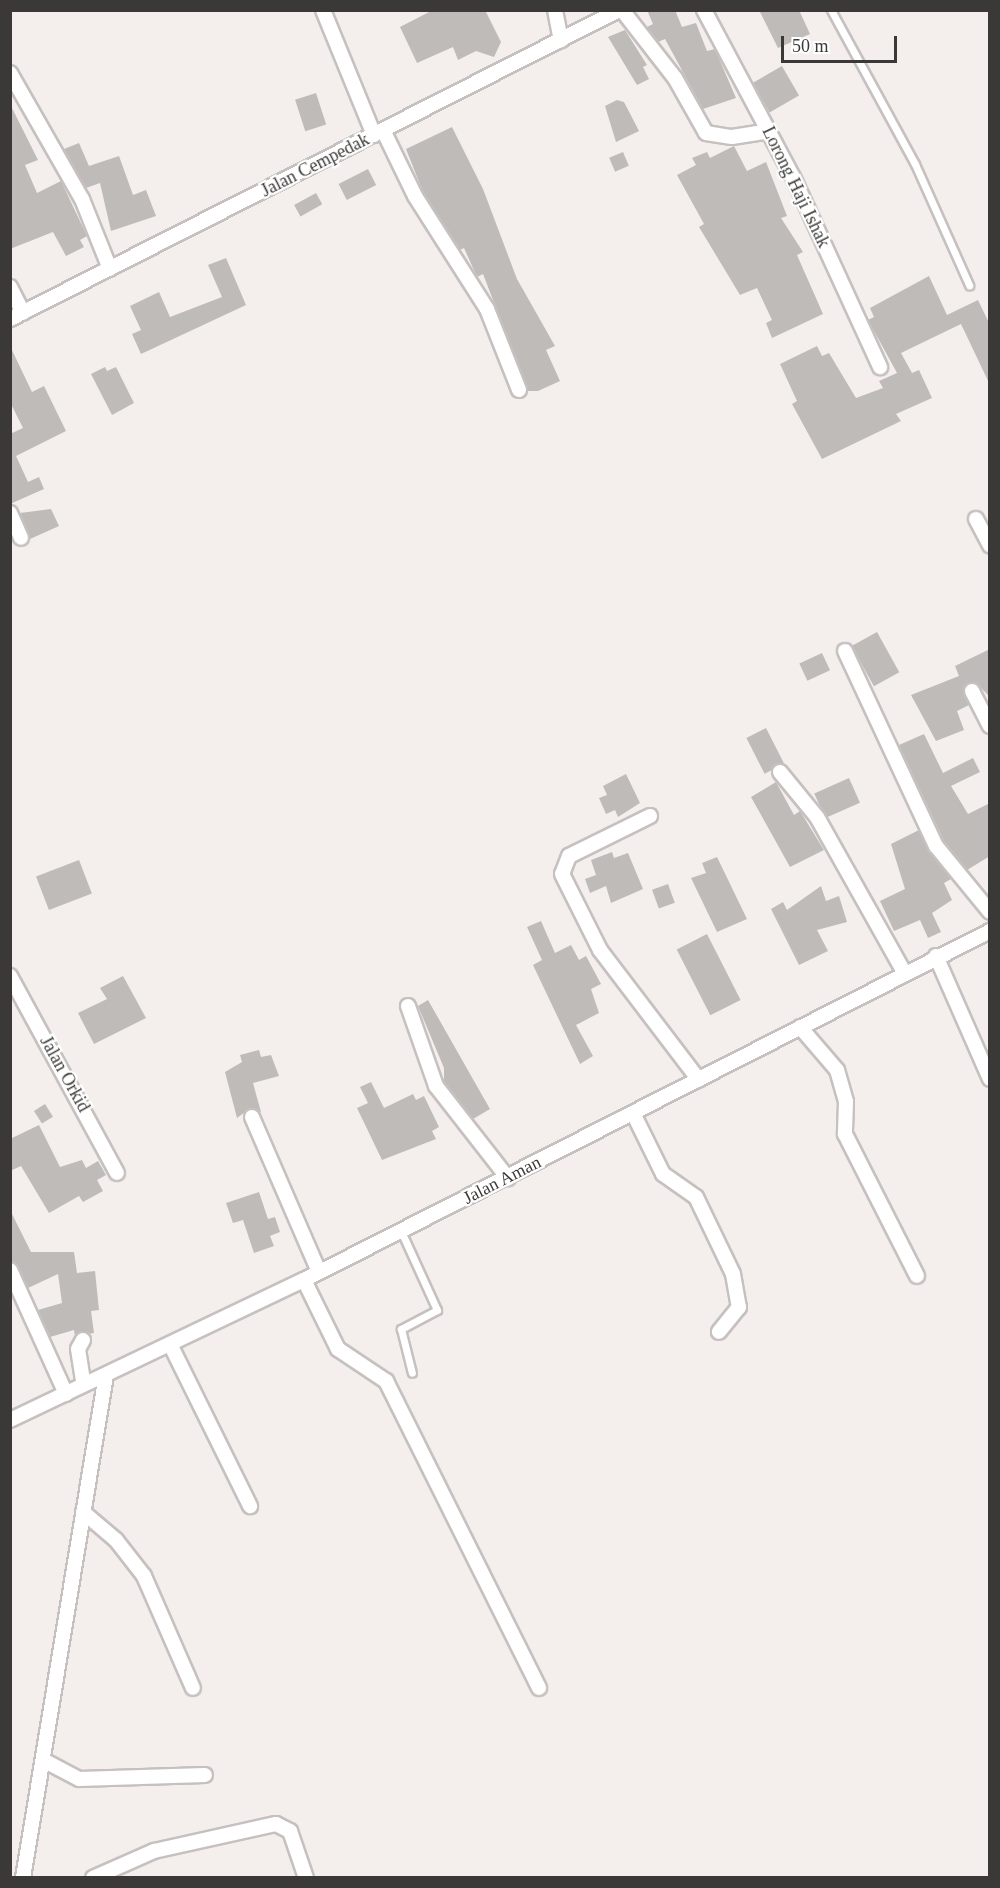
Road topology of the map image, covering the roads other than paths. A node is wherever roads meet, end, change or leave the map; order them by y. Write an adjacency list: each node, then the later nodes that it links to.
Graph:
1 (323, 10): 9 (street)
2 (555, 10): 6 (street)
3 (621, 10): 6 (street, Jalan Cempedak); 8 (street)
4 (704, 10): 8 (street, Lorong Haji Ishak)
5 (831, 10): 11 (lane)
6 (561, 40): 9 (street, Jalan Cempedak)
7 (10, 73): 10 (street)
8 (769, 131): 14 (street, Lorong Haji Ishak)
9 (378, 132): 10 (street, Jalan Cempedak); 15 (street)
10 (110, 270): 13 (street, Jalan Cempedak)
11 (969, 285)
12 (10, 287): 13 (street)
13 (17, 316)
14 (880, 367)
15 (519, 390)
16 (10, 513): 18 (street)
17 (976, 519): 19 (street)
18 (21, 538)
19 (990, 545)
20 (845, 651): 25 (street)
21 (972, 691): 22 (street)
22 (990, 726)
23 (780, 772): 28 (street)
24 (650, 816): 33 (street)
25 (990, 912)
26 (990, 932): 27 (street, Jalan Aman)
27 (936, 956): 28 (street, Jalan Aman); 32 (street)
28 (904, 972): 31 (street, Jalan Aman)
29 (10, 976): 36 (street, Jalan Orkid)
30 (408, 1006): 37 (street)
31 (800, 1027): 33 (street, Jalan Aman); 41 (street)
32 (990, 1079)
33 (699, 1080): 34 (street, Jalan Aman)
34 (634, 1115): 37 (street, Jalan Aman); 43 (street)
35 (252, 1117): 40 (street)
36 (117, 1173)
37 (508, 1178): 38 (street, Jalan Aman)
38 (401, 1231): 40 (street, Jalan Aman); 46 (lane)
39 (10, 1270): 49 (street)
40 (319, 1272): 42 (street, Jalan Aman)
41 (917, 1276)
42 (304, 1280): 45 (street, Jalan Aman); 54 (street)
43 (719, 1332)
44 (83, 1340): 48 (street)
45 (170, 1344): 47 (street, Jalan Aman); 51 (street)
46 (411, 1373)
47 (106, 1375): 48 (street, Jalan Aman); 52 (street)
48 (84, 1385): 49 (street, Jalan Aman)
49 (66, 1394): 50 (street, Jalan Aman)
50 (10, 1420)
51 (250, 1506)
52 (83, 1512): 53 (street); 55 (street)
53 (193, 1688)
54 (539, 1688)
55 (43, 1760): 56 (street); 57 (street)
56 (205, 1775)
57 (23, 1878)
58 (93, 1878): 59 (street)
59 (306, 1878)

